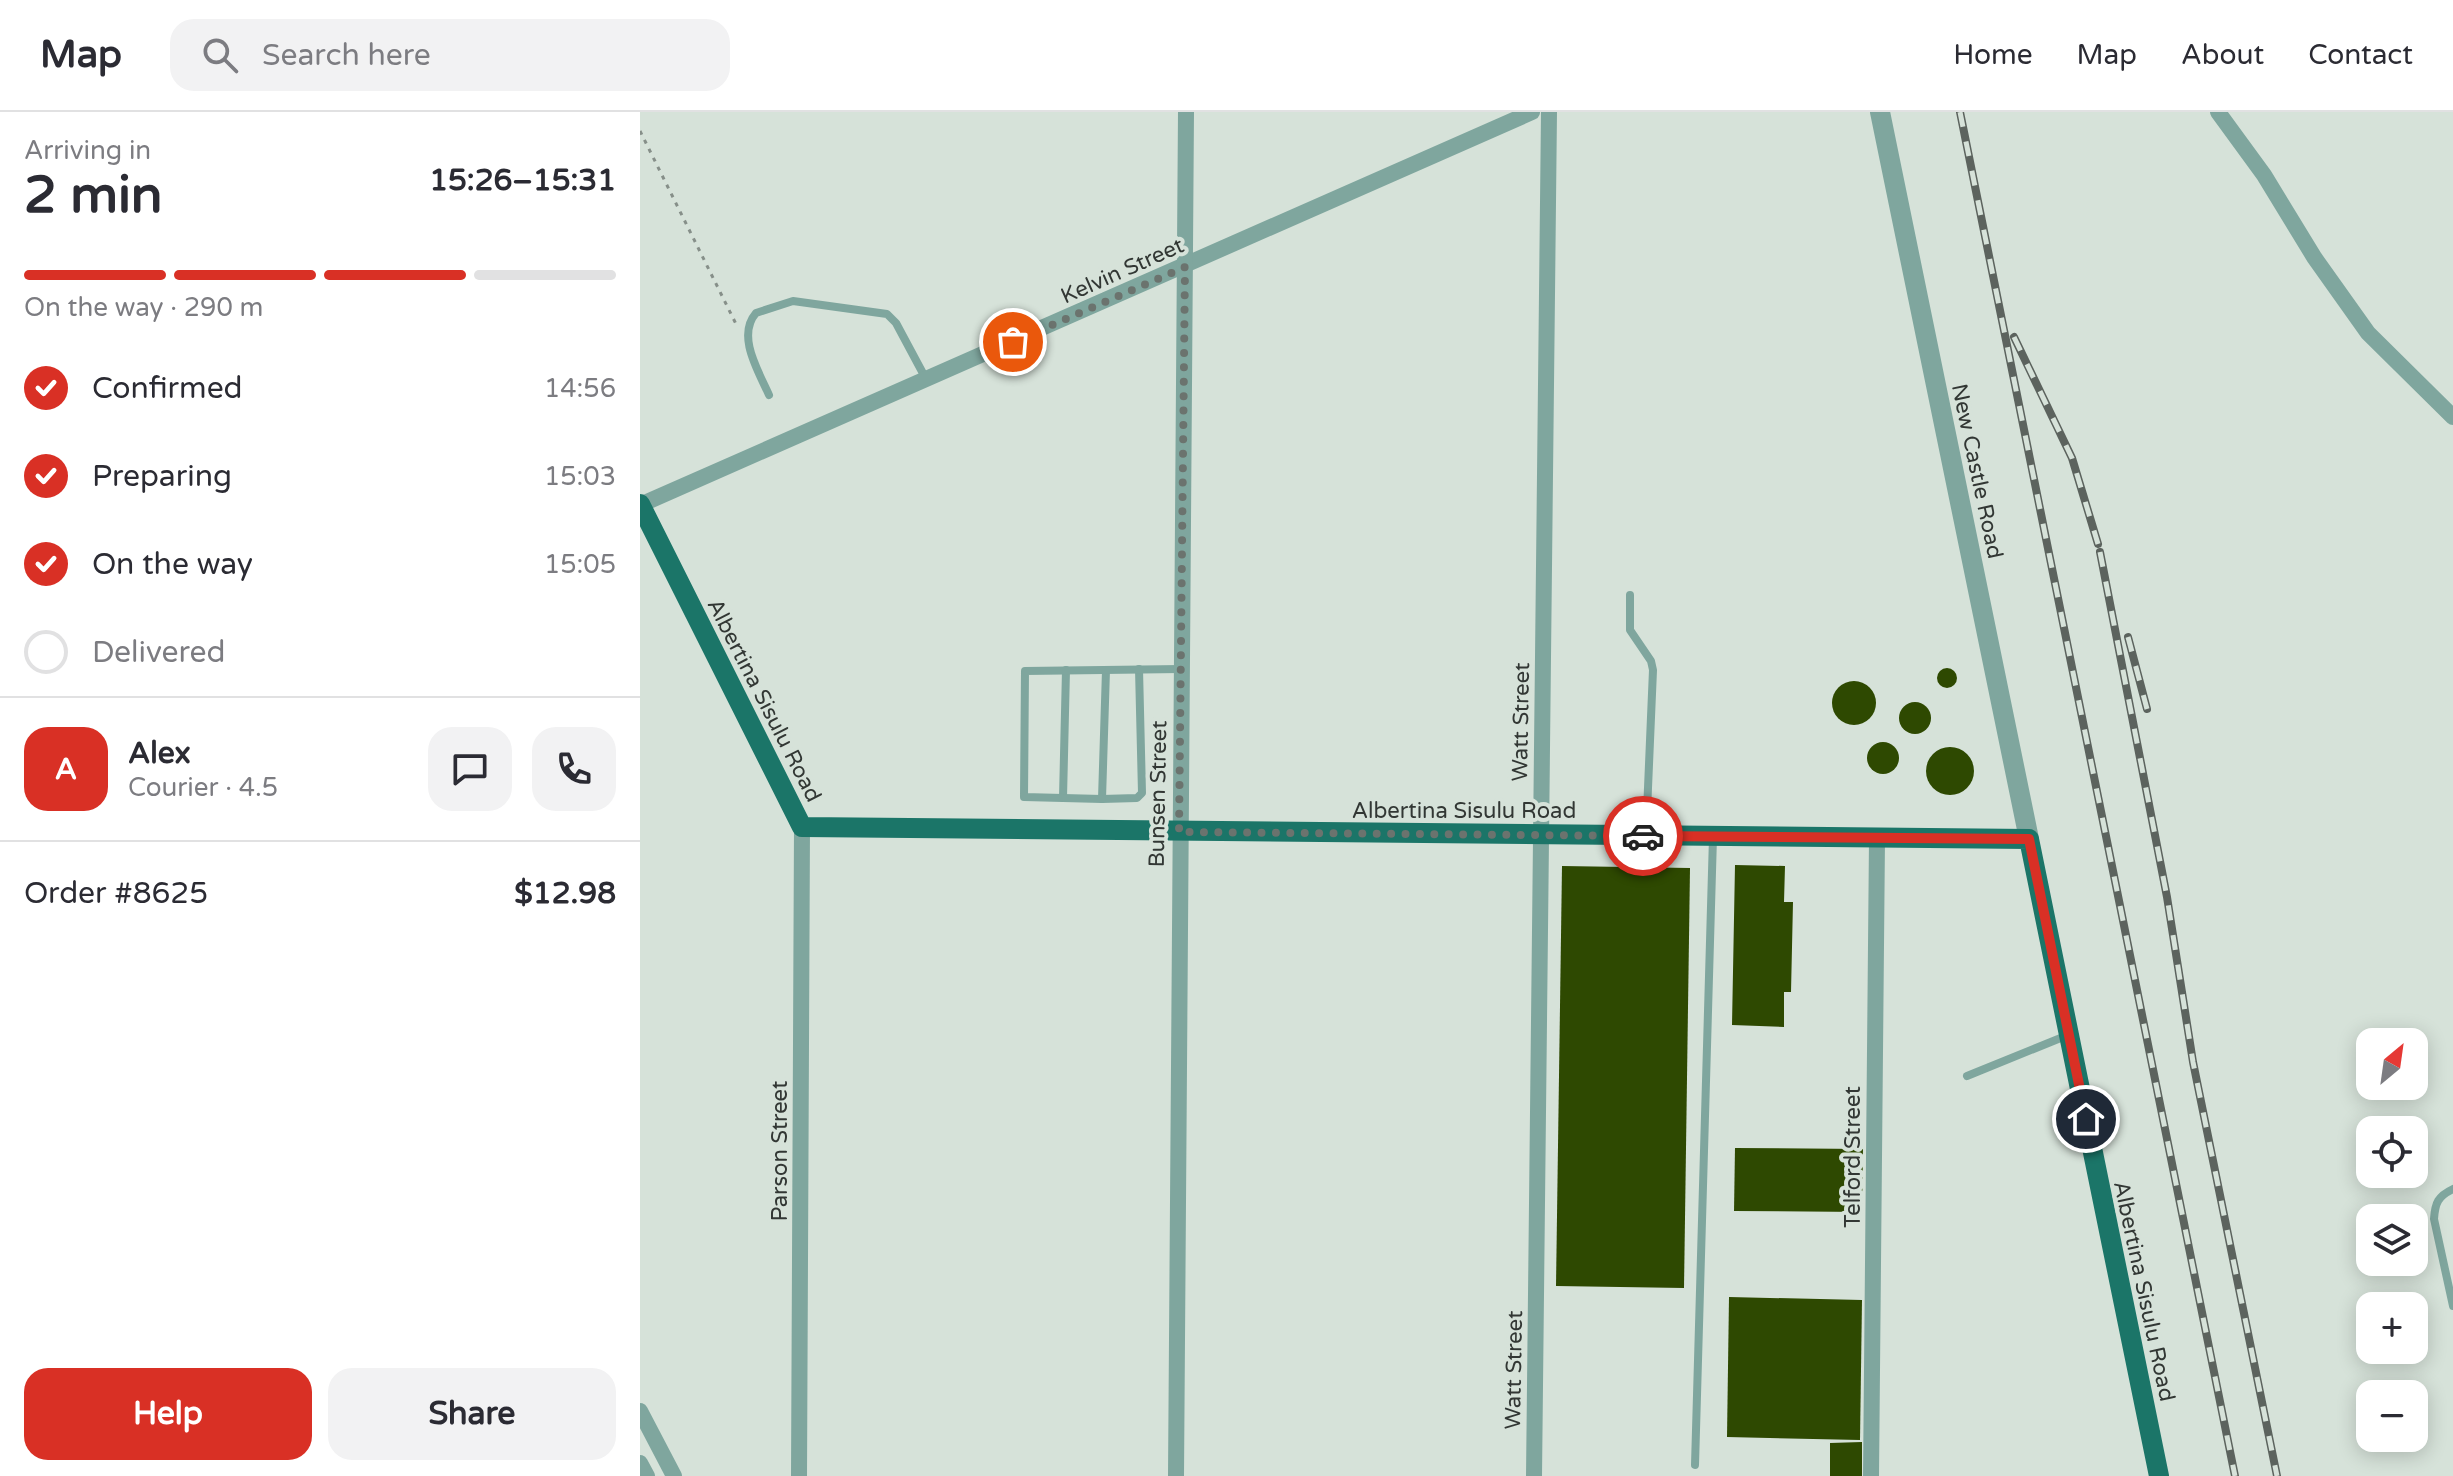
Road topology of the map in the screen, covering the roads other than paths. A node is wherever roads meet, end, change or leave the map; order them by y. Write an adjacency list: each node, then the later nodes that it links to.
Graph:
1 (1186, 112): 6 (street, Bunsen Street)
2 (1532, 112): 6 (street, Kelvin Street)
3 (1549, 112): 20 (street, Watt Street)
4 (1880, 112): 24 (street, New Castle Road)
5 (2218, 112): 9 (street)
6 (1185, 267): 7 (street, Kelvin Street); 13 (street, Bunsen Street)
7 (927, 380): 8 (lane); 10 (street, Kelvin Street)
8 (769, 395)
9 (2453, 417)
10 (640, 505): 18 (main road, Albertina Sisulu Road)
11 (1630, 595): 21 (lane)
12 (1139, 669): 13 (lane); 15 (lane); 17 (lane)
13 (1181, 669): 19 (street, Bunsen Street)
14 (1066, 670): 15 (lane); 16 (lane); 16 (lane)
15 (1106, 670): 17 (lane)
16 (1063, 798): 17 (lane)
17 (1102, 799)
18 (802, 827): 19 (main road, Albertina Sisulu Road); 34 (street, Parson Street)
19 (1179, 832): 20 (main road, Albertina Sisulu Road); 35 (street, Bunsen Street)
20 (1541, 835): 21 (main road, Albertina Sisulu Road); 36 (street, Watt Street)
21 (1646, 836): 22 (main road, Albertina Sisulu Road)
22 (1713, 836): 23 (main road, Albertina Sisulu Road); 31 (lane)
23 (1877, 839): 24 (main road, Albertina Sisulu Road); 37 (street, Telford Street)
24 (2029, 839): 25 (main road, Albertina Sisulu Road)
25 (2069, 1035): 26 (lane); 38 (main road, Albertina Sisulu Road)
26 (1967, 1076)
27 (2453, 1189): 28 (lane)
28 (2453, 1306)
29 (640, 1411): 33 (street)
30 (640, 1464): 32 (street)
31 (1695, 1465)
32 (647, 1476)
33 (674, 1476)
34 (799, 1476)
35 (1176, 1476)
36 (1534, 1476)
37 (1871, 1476)
38 (2159, 1476)

